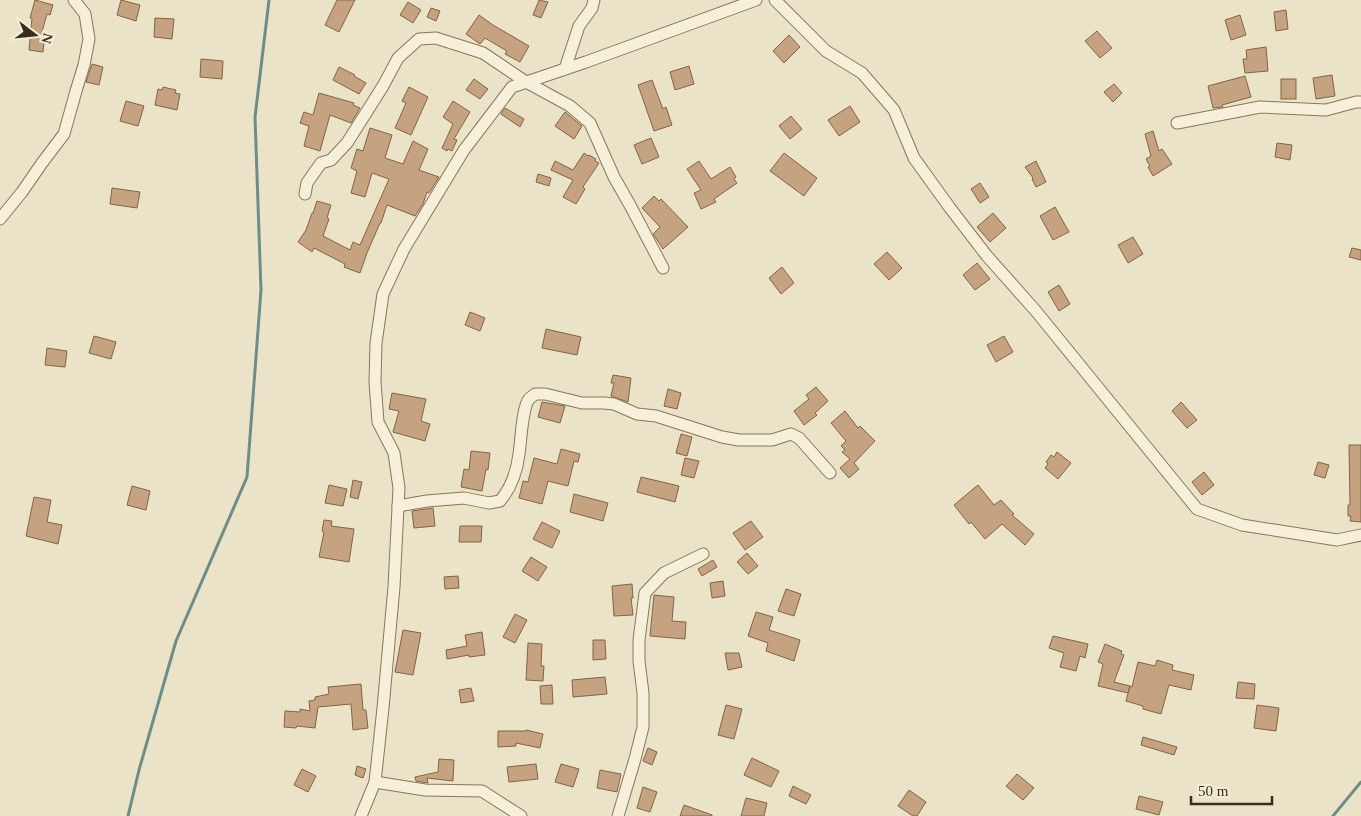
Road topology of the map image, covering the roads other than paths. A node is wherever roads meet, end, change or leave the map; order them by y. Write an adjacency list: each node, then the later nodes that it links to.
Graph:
1 (74, 0): 10 (street)
2 (594, 0): 5 (street)
3 (756, 0): 5 (street)
4 (775, 0): 14 (street)
5 (565, 69): 6 (street)
6 (526, 82): 9 (street); 11 (street); 13 (street)
7 (1361, 102): 8 (street)
8 (1177, 123)
9 (305, 194)
10 (0, 220)
11 (663, 268)
12 (830, 473): 13 (street)
13 (398, 506): 16 (street)
14 (1361, 535)
15 (703, 554): 19 (street)
16 (375, 782): 17 (street); 18 (street)
17 (361, 816)
18 (521, 816)
19 (618, 816)

